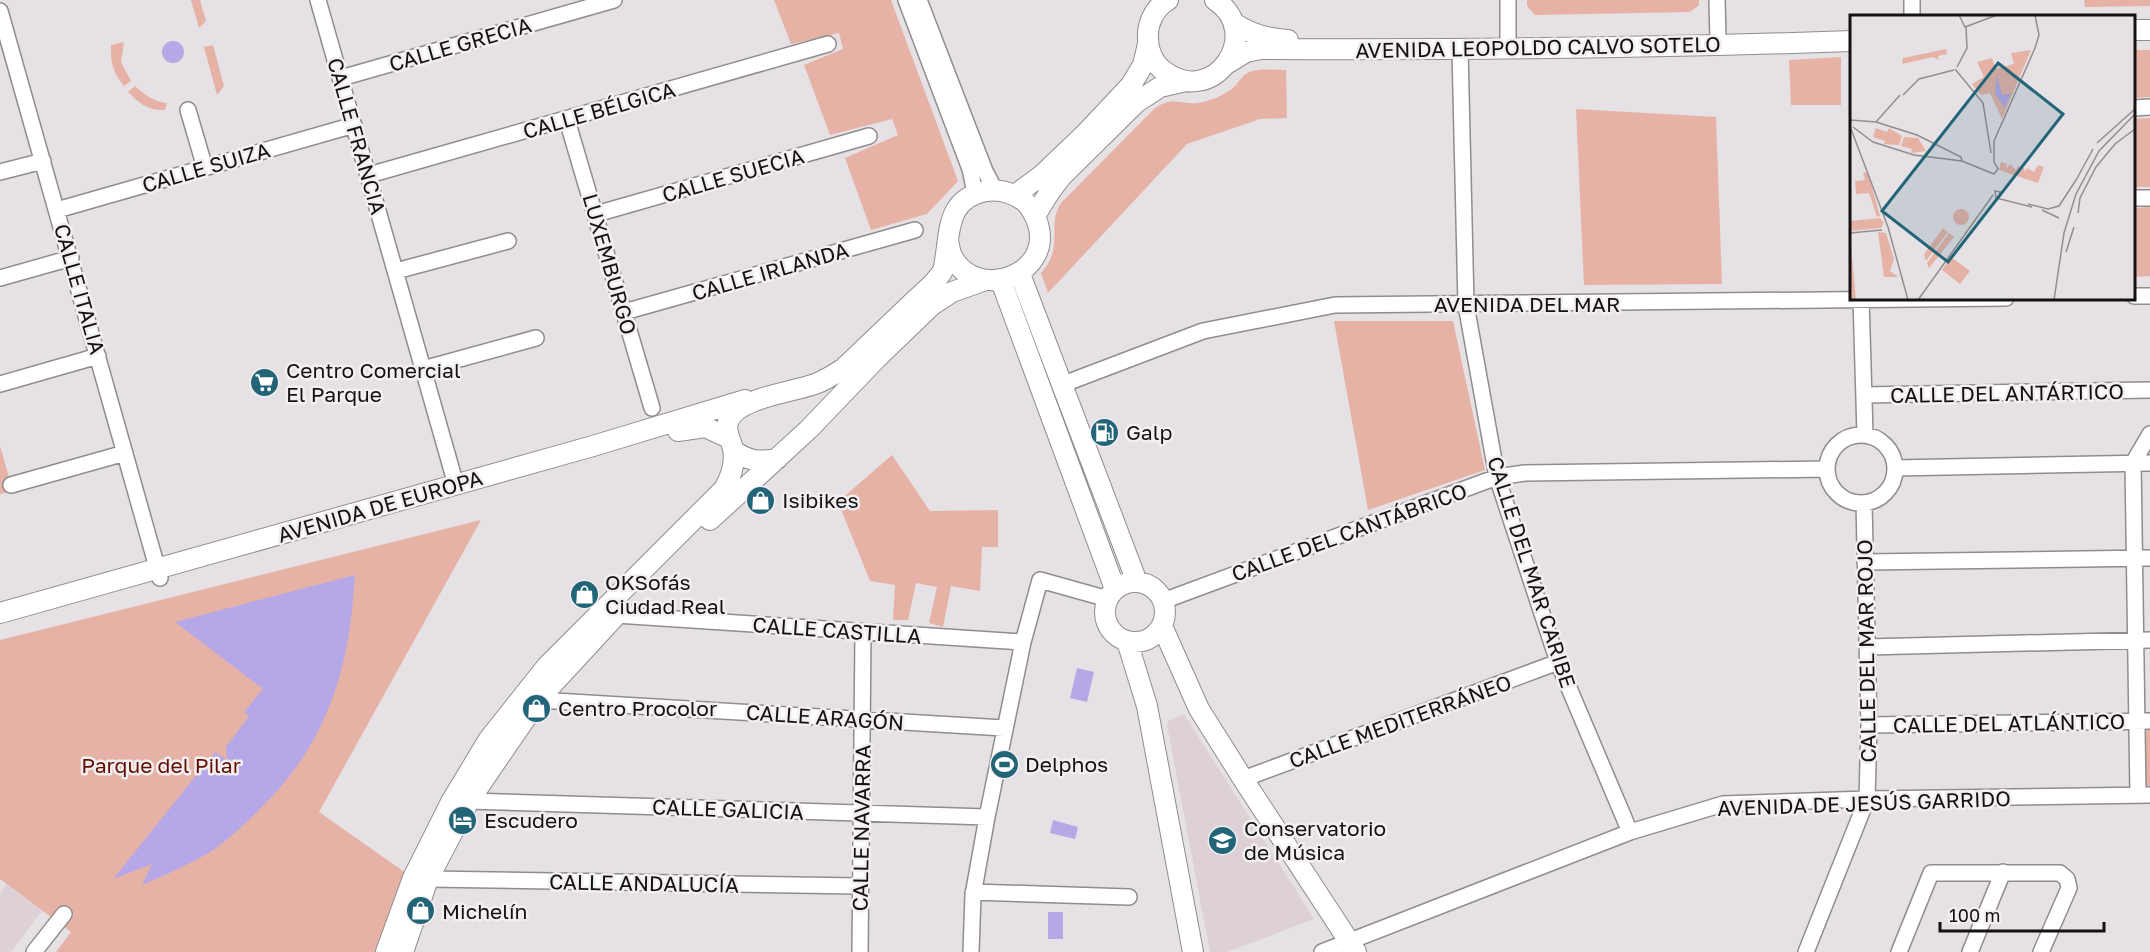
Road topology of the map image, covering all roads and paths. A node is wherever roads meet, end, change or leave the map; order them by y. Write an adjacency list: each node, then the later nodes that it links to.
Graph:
1 (318, 0): 21 (street, CALLE FRANCIA)
2 (614, 0): 21 (street, CALLE GRECIA)
3 (906, 0): 31 (street)
4 (919, 0): 31 (street)
5 (1215, 0): 10 (main road)
6 (1508, 0): 16 (street)
7 (1717, 0): 12 (street)
8 (1160, 4): 15 (main road)
9 (0, 10): 19 (street, CALLE ITALIA)
10 (1234, 23): 16 (main road, AVENIDA LEOPOLDO CALVO SOTELO); 18 (main road)
11 (1850, 35): 12 (main road, AVENIDA LEOPOLDO CALVO SOTELO)
12 (1718, 39): 16 (main road, AVENIDA LEOPOLDO CALVO SOTELO)
13 (1850, 41): 17 (main road, AVENIDA LEOPOLDO CALVO SOTELO)
14 (828, 44): 24 (street, CALLE BÉLGICA)
15 (1148, 44): 22 (main road); 32 (main road)
16 (1508, 44)
17 (1460, 50): 18 (main road, AVENIDA LEOPOLDO CALVO SOTELO); 45 (street, CALLE DEL MAR CARIBE)
18 (1228, 63): 22 (main road, AVENIDA LEOPOLDO CALVO SOTELO)
19 (15, 64): 20 (street); 27 (street, CALLE ITALIA)
20 (0, 68)
21 (341, 78): 25 (street, CALLE FRANCIA)
22 (1186, 81): 35 (main road, AVENIDA LEOPOLDO CALVO SOTELO)
23 (188, 110): 28 (street)
24 (567, 120): 30 (street, CALLE BÉLGICA); 34 (street, LUXEMBURGO)
25 (354, 125): 28 (street, CALLE SUIZA); 30 (street, CALLE FRANCIA)
26 (869, 136): 34 (street, CALLE SUECIA)
27 (43, 161): 29 (street); 33 (street, CALLE ITALIA)
28 (205, 168): 33 (street, CALLE SUIZA)
29 (0, 172)
30 (369, 175): 40 (street, CALLE FRANCIA)
31 (985, 191): 32 (main road); 37 (main road)
32 (1015, 195): 35 (main road)
33 (57, 210): 39 (street, CALLE ITALIA)
34 (596, 214): 46 (street, LUXEMBURGO)
35 (1035, 216): 41 (main road)
36 (915, 230): 46 (street, CALLE IRLANDA)
37 (948, 240): 43 (main road); 54 (main road)
38 (508, 241): 40 (street)
39 (71, 258): 42 (street); 48 (street, CALLE ITALIA)
40 (396, 271): 49 (street, CALLE FRANCIA)
41 (1020, 274): 43 (main road); 51 (main road)
42 (0, 278)
43 (992, 281): 60 (main road); 74 (main road)
44 (1861, 300): 45 (street, AVENIDA DEL MAR); 53 (street)
45 (1466, 305): 51 (street, AVENIDA DEL MAR); 65 (street, CALLE DEL MAR CARIBE)
46 (624, 312): 55 (street, LUXEMBURGO)
47 (536, 338): 49 (street)
48 (98, 356): 50 (street); 59 (street, CALLE ITALIA)
49 (423, 369): 66 (street, CALLE FRANCIA)
50 (0, 384)
51 (1061, 385): 73 (main road)
52 (2150, 390): 53 (street, CALLE DEL ANTÁRTICO)
53 (1864, 395): 57 (street)
54 (760, 400): 58 (main road); 66 (main road, AVENIDA DE EUROPA)
55 (652, 408)
56 (2150, 434): 61 (street)
57 (1865, 435): 63 (street); 64 (street)
58 (731, 444): 60 (main road, AVENIDA DE EUROPA); 72 (main road, AVENIDA DE EUROPA); 106 (main road)
59 (125, 453): 67 (street); 72 (street, CALLE ITALIA)
60 (777, 459): 77 (main road)
61 (2133, 463): 62 (street); 63 (street); 69 (street)
62 (2150, 463)
63 (1895, 468): 68 (street)
64 (1826, 469): 65 (street, CALLE DEL CANTÁBRICO); 68 (street)
65 (1497, 477): 75 (street, CALLE DEL CANTÁBRICO); 85 (street, CALLE DEL MAR CARIBE)
66 (456, 484): 72 (main road, AVENIDA DE EUROPA)
67 (11, 485)
68 (1864, 503): 71 (street, CALLE DEL MAR ROJO)
69 (2133, 558): 70 (street); 71 (street); 81 (street)
70 (2150, 558)
71 (1865, 562): 84 (street, CALLE DEL MAR ROJO)
72 (158, 573): 76 (main road, AVENIDA DE EUROPA); 78 (main road, AVENIDA DE EUROPA)
73 (1137, 582): 74 (main road); 75 (main road)
74 (1112, 594): 82 (main road); 83 (street)
75 (1162, 601): 79 (main road)
76 (0, 613)
77 (616, 615): 80 (street, CALLE CASTILLA); 86 (main road)
78 (0, 623)
79 (1162, 626): 82 (main road); 91 (main road)
80 (863, 632): 83 (street, CALLE CASTILLA); 87 (street, CALLE NAVARRA)
81 (2143, 640): 84 (street); 88 (street)
82 (1126, 641): 110 (main road)
83 (1023, 642): 90 (street)
84 (1867, 646): 89 (street, CALLE DEL MAR ROJO)
85 (1558, 662): 91 (street, CALLE MEDITERRÁNEO); 97 (street, CALLE DEL MAR CARIBE)
86 (538, 700): 87 (street, CALLE ARAGÓN); 94 (main road)
87 (862, 720): 90 (street, CALLE ARAGÓN); 95 (street, CALLE NAVARRA)
88 (2144, 722): 89 (street, CALLE DEL ATLÁNTICO); 92 (street)
89 (1869, 725): 93 (street, CALLE DEL MAR ROJO)
90 (1004, 728): 96 (street)
91 (1243, 779): 104 (main road)
92 (2144, 795): 93 (street, AVENIDA DE JESÚS GARRIDO)
93 (1867, 799): 97 (street, AVENIDA DE JESÚS GARRIDO); 112 (street)
94 (469, 801): 95 (street, CALLE GALICIA); 99 (main road)
95 (861, 813): 96 (street, CALLE GALICIA); 100 (street, CALLE NAVARRA)
96 (987, 817): 101 (street)
97 (1630, 832): 104 (street, AVENIDA DE JESÚS GARRIDO)
98 (2003, 872): 113 (street); 114 (street); 115 (street)
99 (428, 879): 100 (street, CALLE ANDALUCÍA); 107 (main road)
100 (860, 886): 108 (street, CALLE NAVARRA)
101 (974, 892): 102 (street); 109 (street)
102 (1129, 897)
103 (64, 914): 105 (street)
104 (1353, 947): 111 (street, AVENIDA DE JESÚS GARRIDO)
105 (34, 952)
106 (387, 952)
107 (403, 952)
108 (860, 952)
109 (971, 952)
110 (1193, 952)
111 (1322, 952)
112 (1806, 952)
113 (1899, 952)
114 (1970, 952)
115 (2041, 952)

